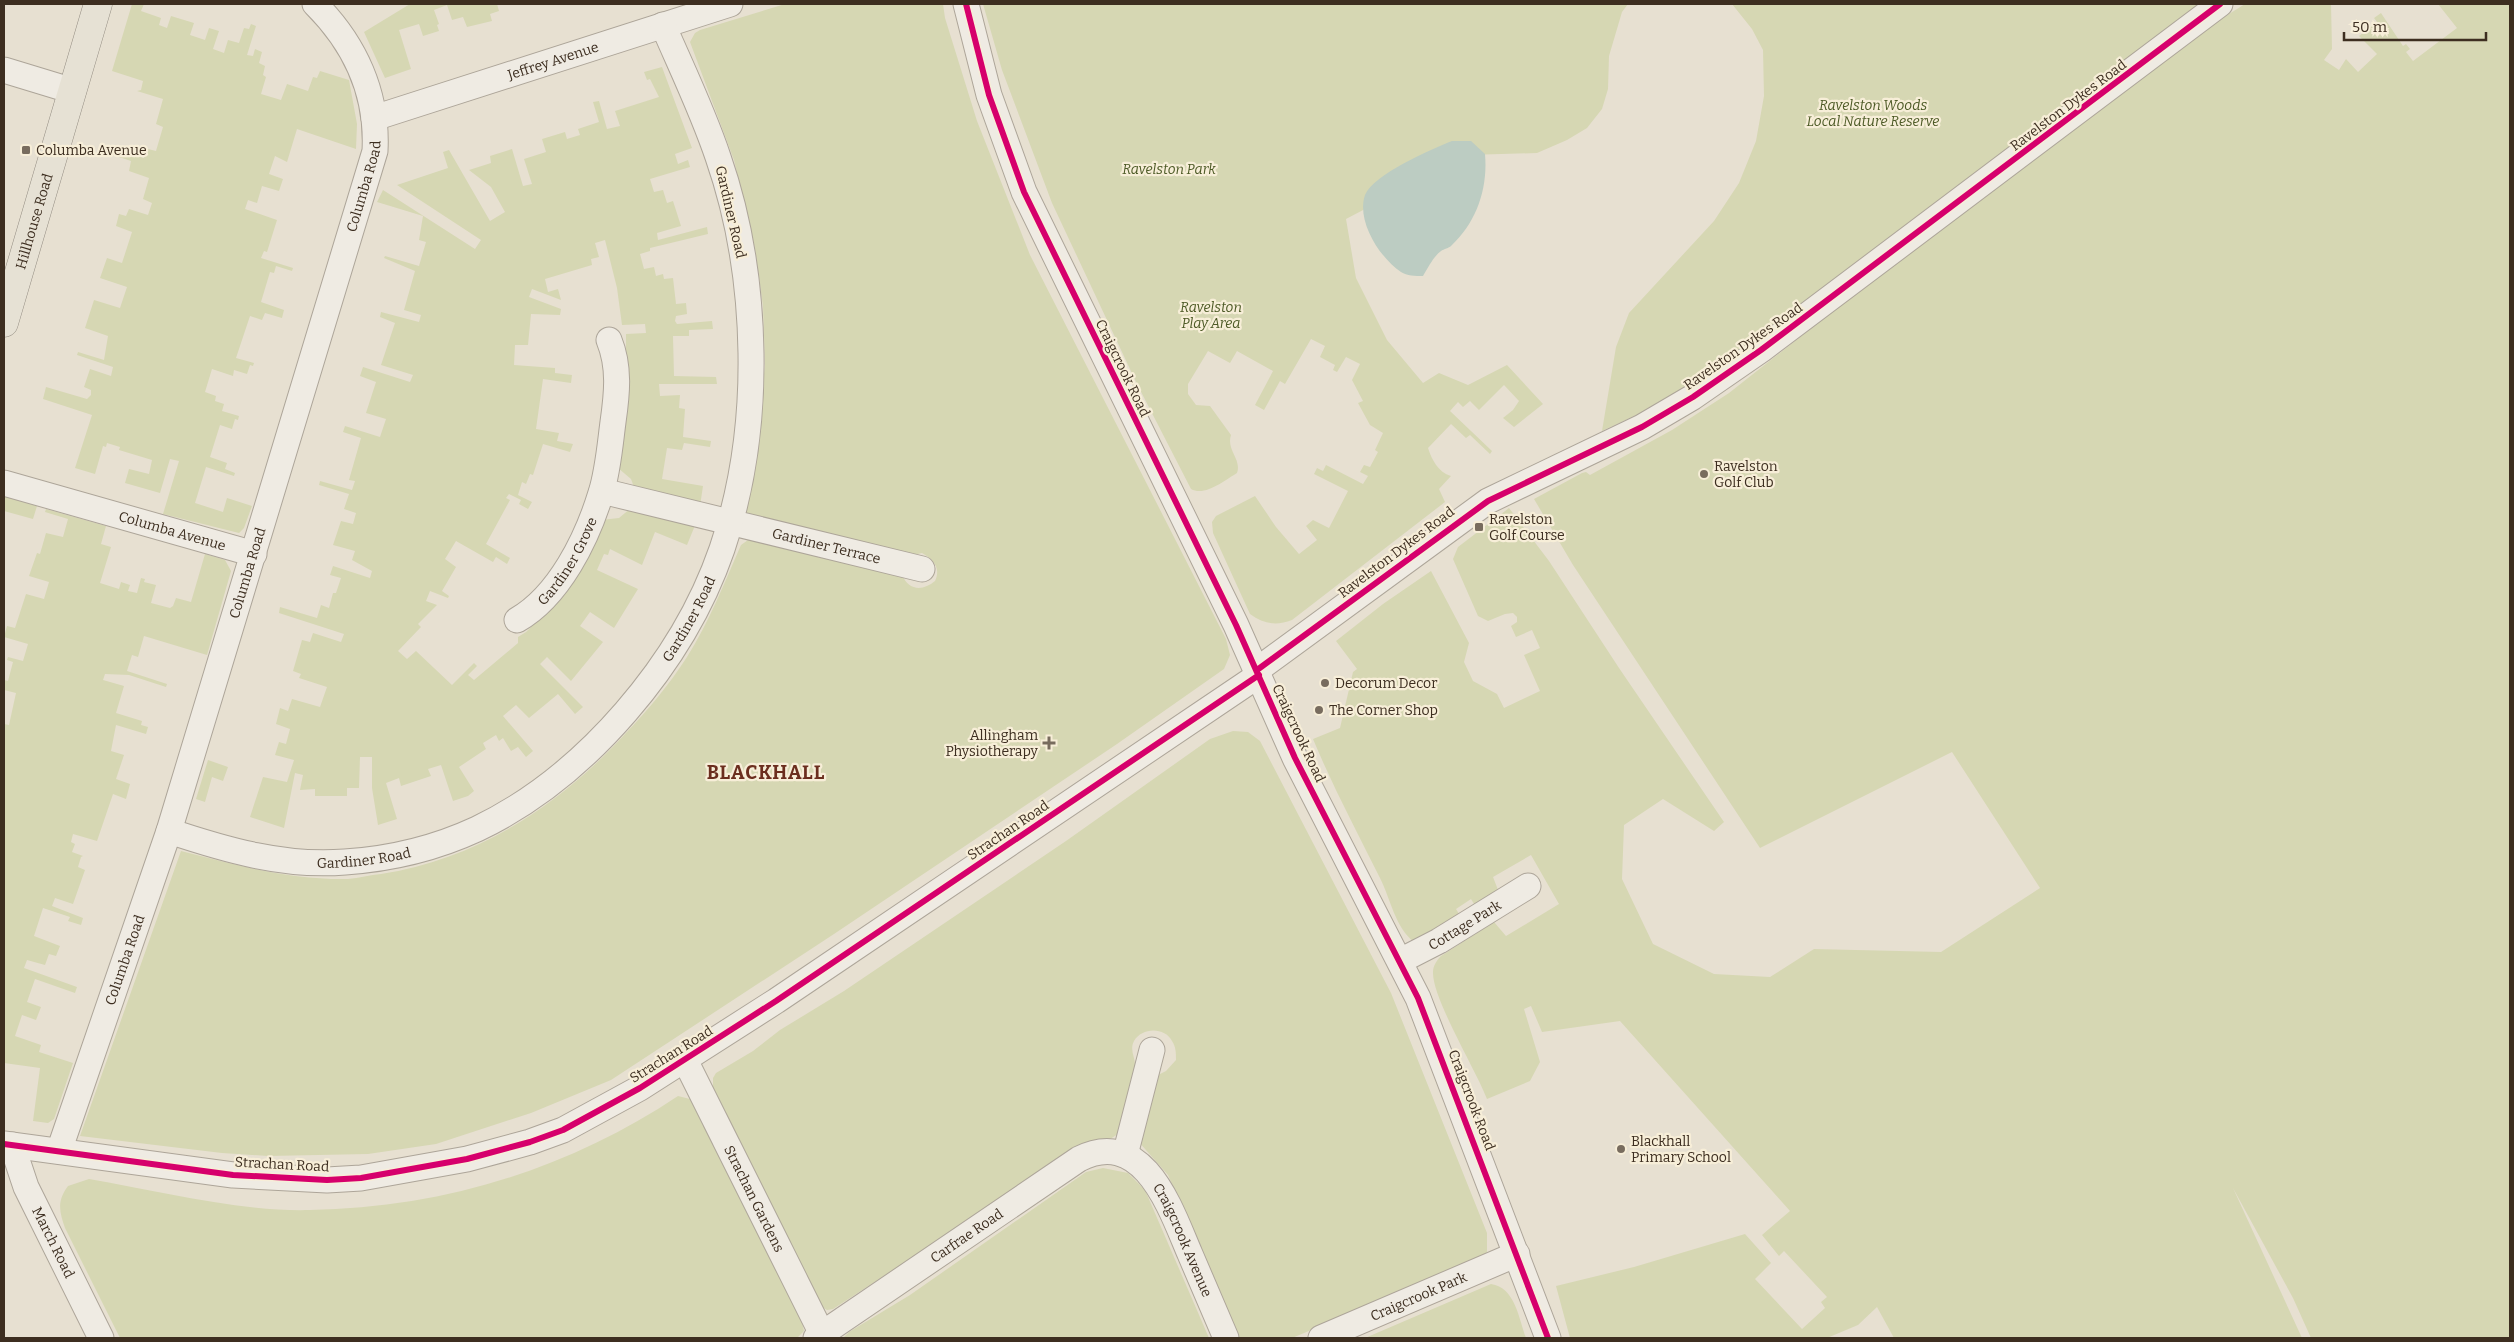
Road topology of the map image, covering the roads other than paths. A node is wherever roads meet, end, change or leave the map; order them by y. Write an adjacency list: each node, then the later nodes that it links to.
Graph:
1 (98, 4): 8 (main road, Hillhouse Road)
2 (315, 4): 9 (street, Columba Road)
3 (730, 4): 6 (street, Jeffrey Avenue)
4 (966, 4): 18 (street, Craigcrook Road)
5 (2220, 4): 18 (street, Ravelston Dykes Road)
6 (664, 17): 9 (street, Jeffrey Avenue); 14 (street, Gardiner Road)
7 (4, 70): 8 (street)
8 (73, 91): 10 (main road, Hillhouse Road)
9 (374, 118): 15 (street, Columba Road)
10 (4, 323)
11 (609, 340): 13 (street, Gardiner Grove)
12 (4, 483): 15 (street, Columba Avenue)
13 (602, 491): 14 (street); 17 (street, Gardiner Grove)
14 (730, 523): 16 (street, Gardiner Terrace); 19 (street, Gardiner Road)
15 (254, 554): 19 (street, Columba Road)
16 (922, 569)
17 (516, 620)
18 (1258, 673): 21 (street, Craigcrook Road); 23 (street, Strachan Road)
19 (169, 831): 25 (street, Columba Road)
20 (1528, 886): 21 (street, Cottage Park)
21 (1400, 961): 27 (street, Craigcrook Road)
22 (1152, 1050): 26 (street)
23 (685, 1060): 25 (street, Strachan Road); 28 (street, Strachan Gardens)
24 (8, 1145): 25 (street, Strachan Road); 29 (street, March Road)
25 (59, 1151)
26 (1125, 1155): 28 (street, Carfrae Road); 30 (street, Craigcrook Avenue)
27 (1517, 1254): 31 (street, Craigcrook Park); 32 (street, Craigcrook Road)
28 (821, 1337)
29 (101, 1338)
30 (1226, 1338)
31 (1321, 1338)
32 (1548, 1338)

